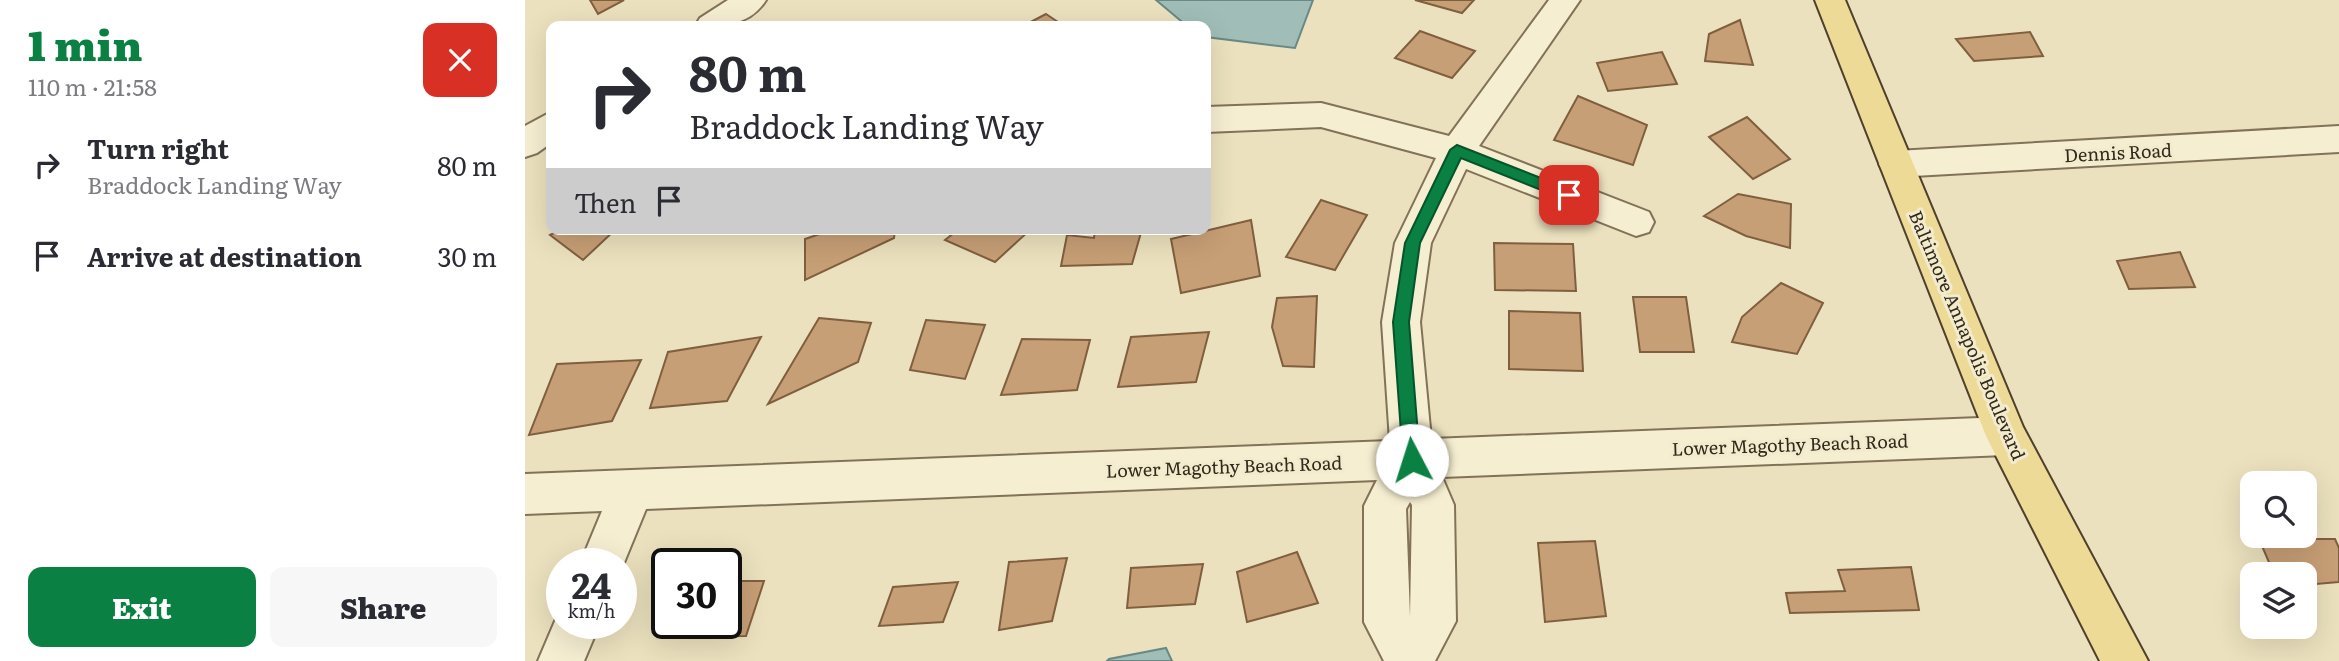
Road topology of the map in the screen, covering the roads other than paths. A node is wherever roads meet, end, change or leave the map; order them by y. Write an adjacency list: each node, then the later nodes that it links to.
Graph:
1 (751, 0): 4 (street)
2 (1565, 0): 7 (street)
3 (1830, 0): 8 (main road, Baltimore Annapolis Boulevard)
4 (719, 21)
5 (1211, 118): 7 (street)
6 (2339, 139): 8 (street, Dennis Road)
7 (1457, 150): 9 (street); 11 (street)
8 (1896, 164): 10 (main road, Baltimore Annapolis Boulevard)
9 (1636, 222)
10 (2006, 436): 11 (street, Lower Magothy Beach Road); 18 (main road, Baltimore Annapolis Boulevard)
11 (1412, 460): 12 (street, Lower Magothy Beach Road); 17 (street)
12 (632, 491): 13 (street, Lower Magothy Beach Road); 14 (street)
13 (525, 494)
14 (609, 548)
15 (570, 639): 16 (street)
16 (561, 661)
17 (1409, 661)
18 (2125, 661)

